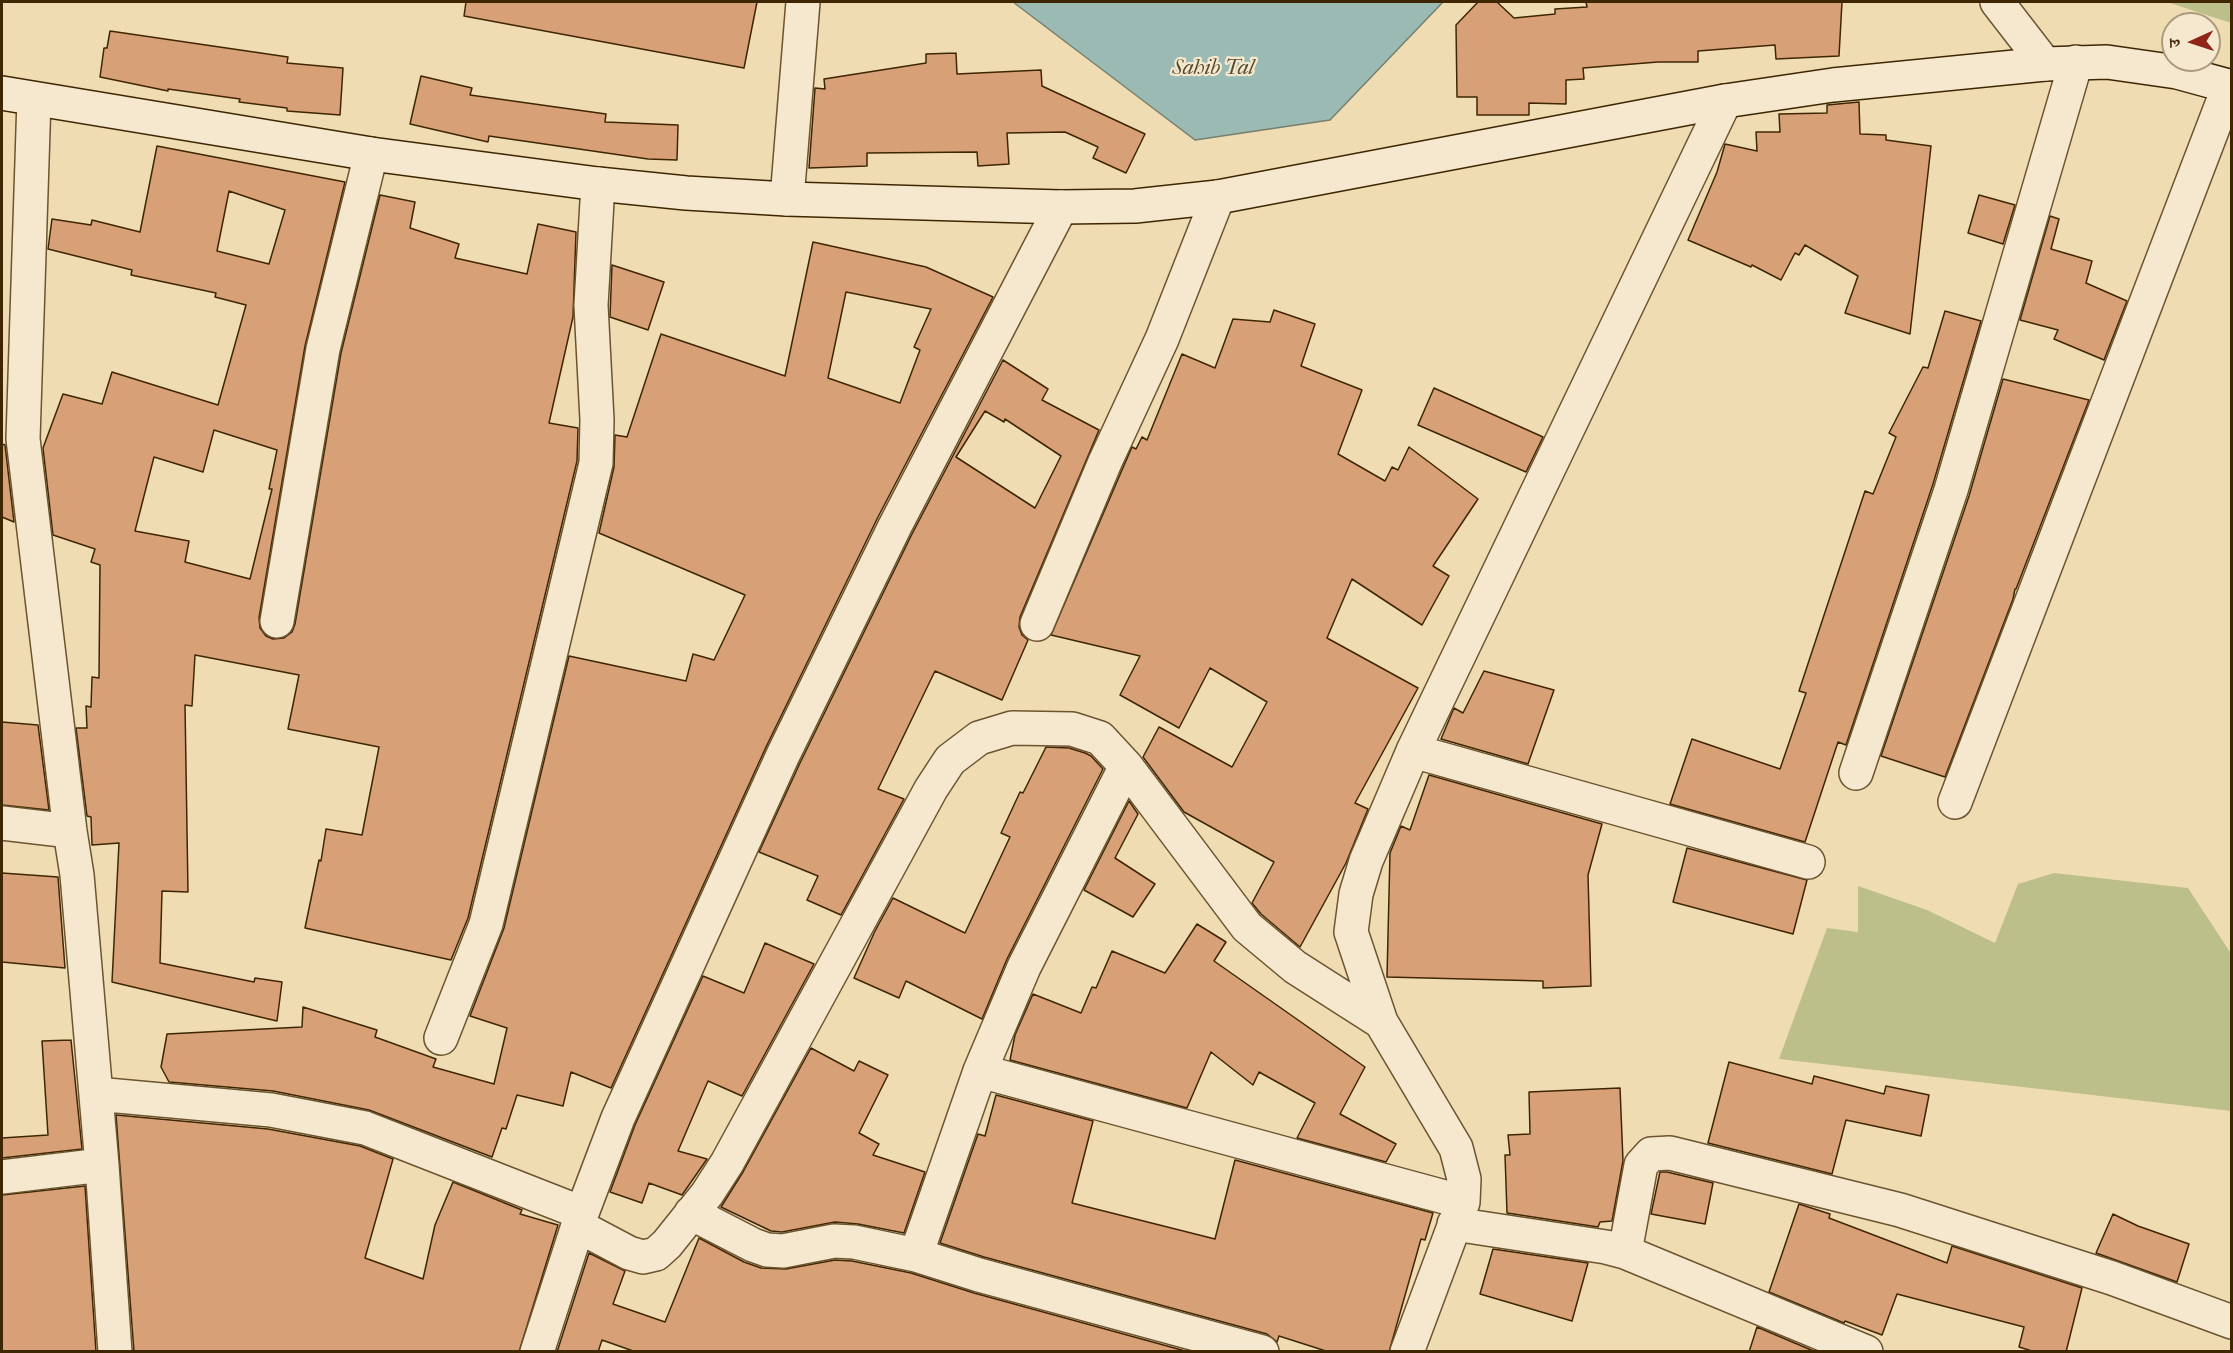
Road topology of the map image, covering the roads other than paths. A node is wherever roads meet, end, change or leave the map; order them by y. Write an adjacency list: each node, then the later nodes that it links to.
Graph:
1 (803, 2): 11 (street)
2 (1997, 2): 3 (street)
3 (2060, 63): 4 (street); 7 (street); 18 (street)
4 (2230, 87): 19 (street)
5 (2, 93): 6 (street)
6 (34, 99): 8 (street); 13 (street)
7 (1725, 100): 10 (street); 16 (street)
8 (370, 154): 9 (street); 14 (street)
9 (598, 184): 11 (street); 24 (street)
10 (1218, 197): 12 (street); 15 (street)
11 (787, 200): 12 (street)
12 (1061, 207): 31 (street)
13 (12, 437): 21 (street)
14 (277, 621)
15 (1038, 624)
16 (1413, 751): 22 (street); 23 (street)
17 (1126, 766): 23 (street); 25 (street); 29 (street)
18 (1856, 773)
19 (1955, 802)
20 (2, 823): 21 (street)
21 (70, 831): 26 (street)
22 (1808, 862)
23 (1381, 1022): 30 (street)
24 (441, 1038)
25 (980, 1071): 30 (street); 33 (street)
26 (96, 1094): 27 (street); 31 (street)
27 (102, 1164): 28 (street); 35 (street)
28 (2, 1178)
29 (691, 1213): 31 (street); 33 (street)
30 (1458, 1213): 32 (street); 38 (street)
31 (580, 1220): 36 (street)
32 (1625, 1252): 34 (street); 39 (street)
33 (916, 1255): 37 (street)
34 (2232, 1323)
35 (115, 1352)
36 (537, 1352)
37 (1262, 1352)
38 (1407, 1352)
39 (1866, 1352)

